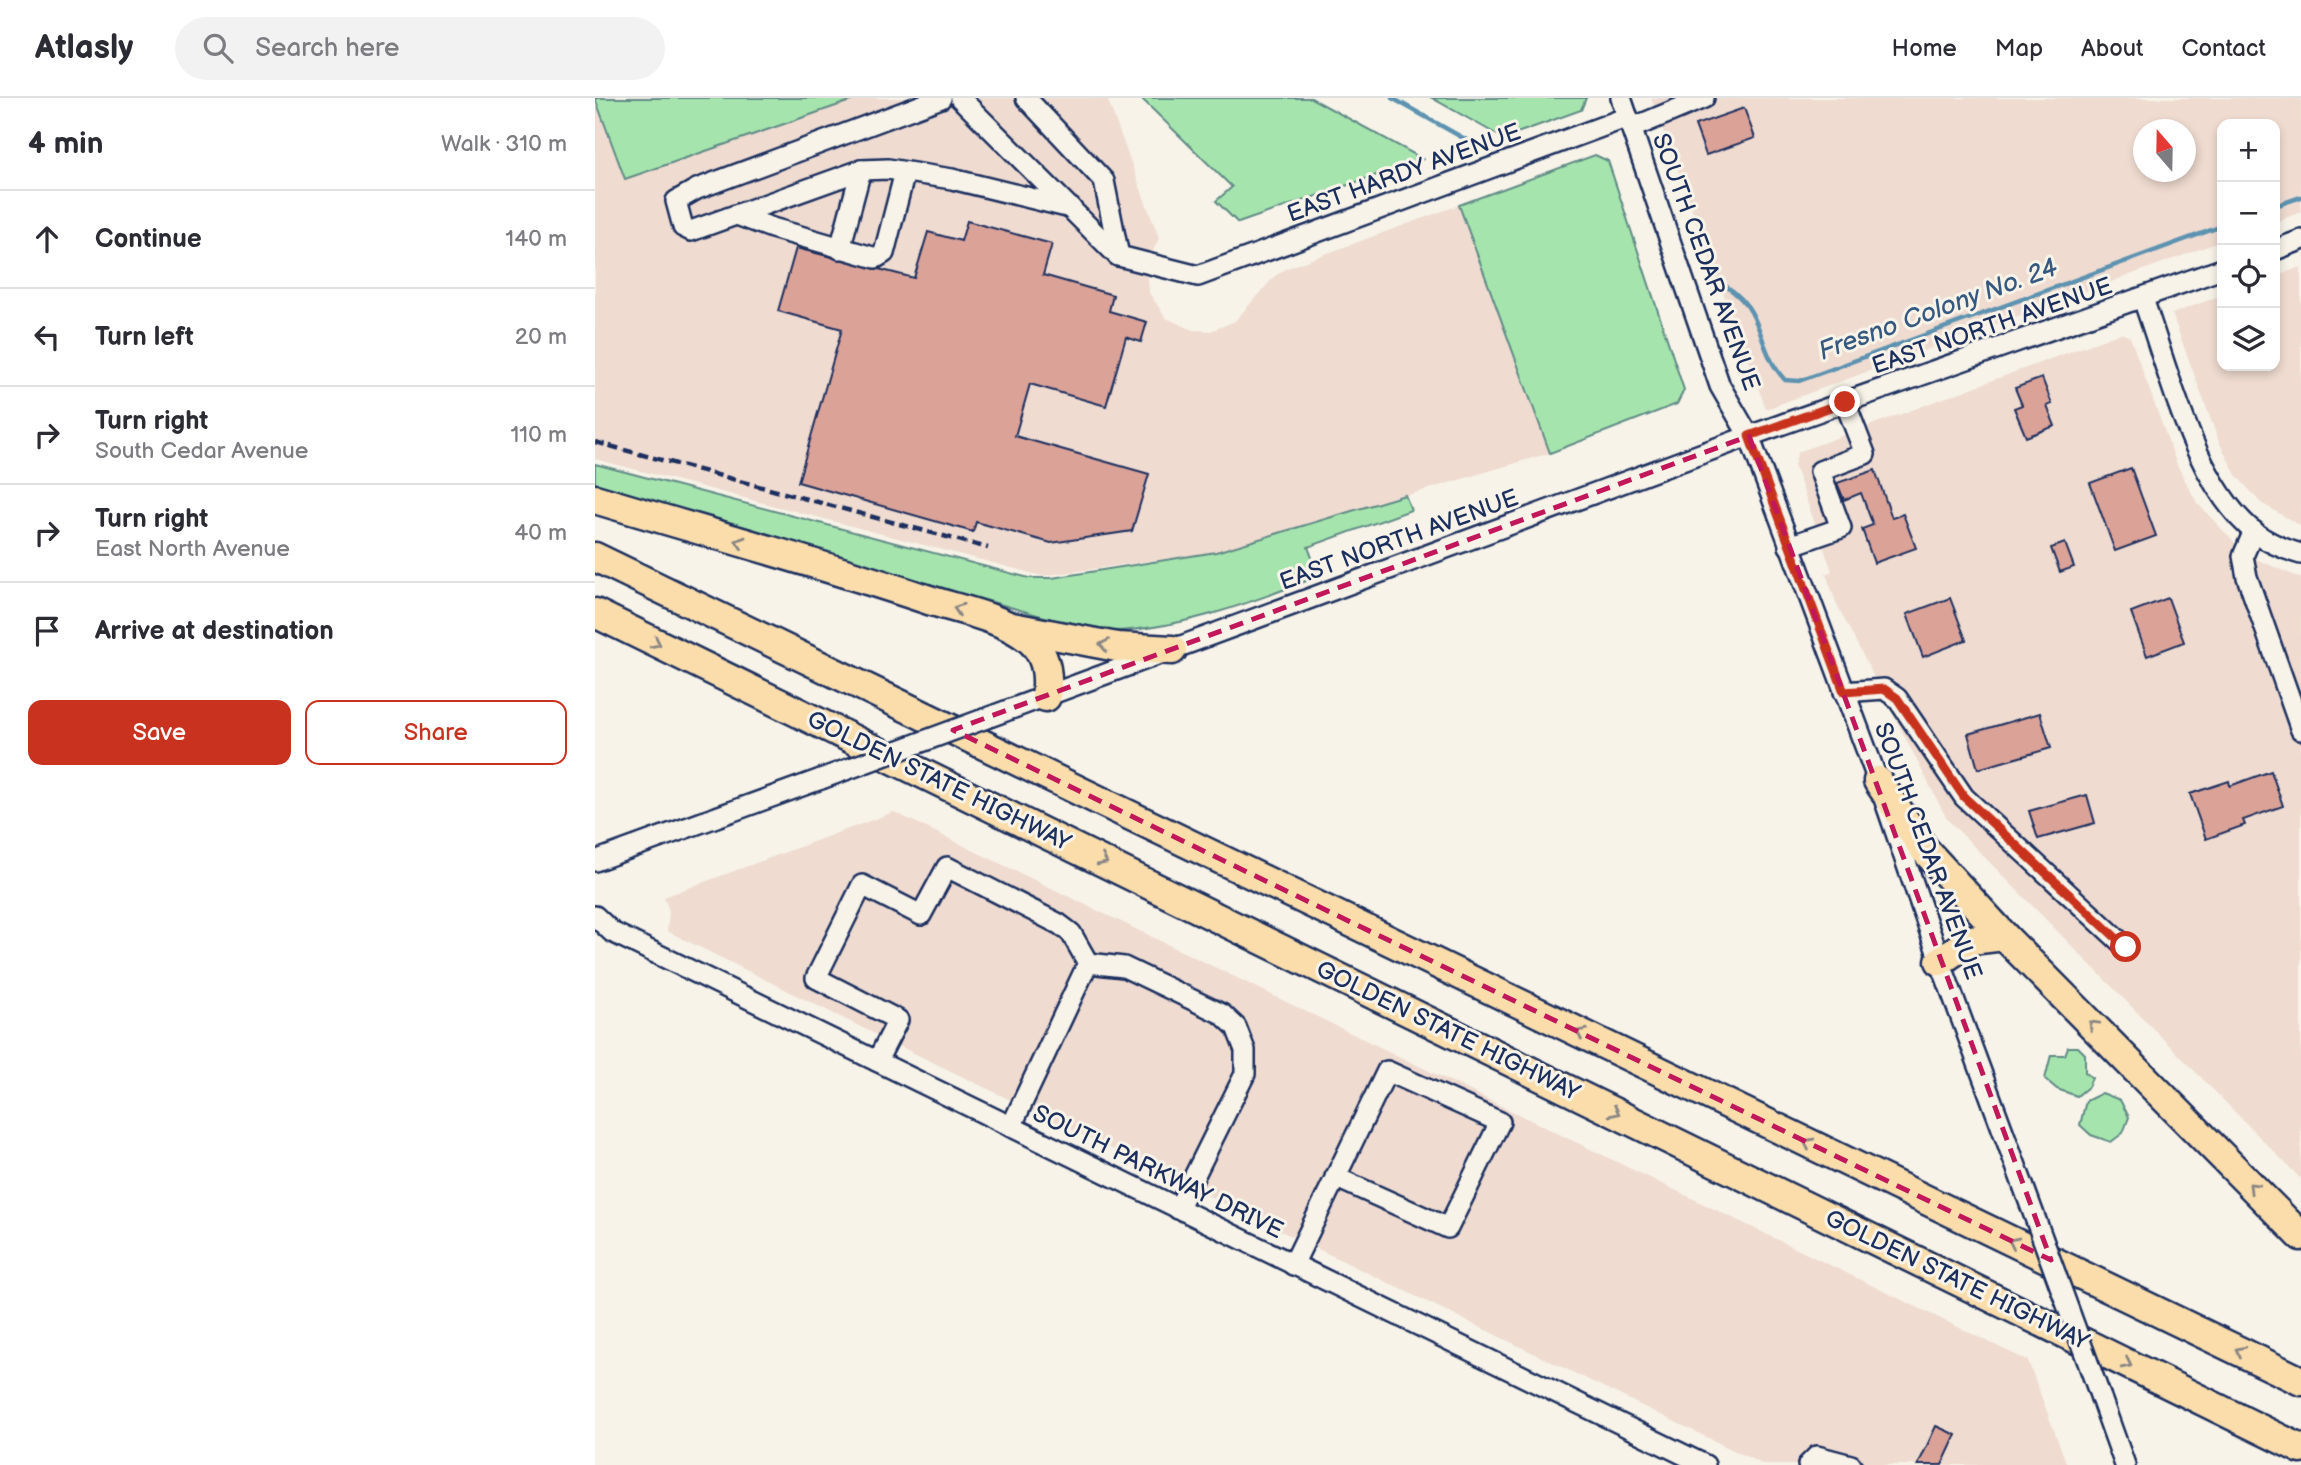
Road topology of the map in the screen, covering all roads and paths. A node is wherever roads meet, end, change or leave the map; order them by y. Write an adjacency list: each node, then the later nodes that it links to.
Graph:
1 (941, 98): 9 (street)
2 (961, 98): 8 (street)
3 (1026, 98): 13 (street)
4 (1704, 98): 5 (street, EAST HARDY AVENUE)
5 (1627, 114): 13 (street, EAST HARDY AVENUE); 17 (street, SOUTH CEDAR AVENUE)
6 (861, 170): 7 (street); 9 (street); 12 (street)
7 (905, 172): 8 (street); 12 (street)
8 (1071, 208): 13 (street)
9 (737, 215): 12 (street)
10 (2301, 240): 11 (street)
11 (2280, 248)
12 (840, 249)
13 (1119, 256)
14 (2217, 271): 15 (street, EAST NORTH AVENUE)
15 (2143, 299): 16 (street, EAST NORTH AVENUE); 19 (street)
16 (1845, 402): 17 (street, EAST NORTH AVENUE); 20 (street)
17 (1749, 436): 20 (street, SOUTH CEDAR AVENUE); 25 (street, EAST NORTH AVENUE)
18 (595, 499): 24 (highway, one-way to 18)
19 (2253, 531): 21 (street); 28 (street)
20 (1789, 546): 26 (street, SOUTH CEDAR AVENUE)
21 (2301, 554)
22 (595, 557): 44 (highway, one-way to 22)
23 (595, 613): 45 (highway, GOLDEN STATE HIGHWAY, one-way to 45)
24 (1007, 626): 25 (highway, one-way to 24); 27 (highway)
25 (1172, 650): 27 (street, EAST NORTH AVENUE)
26 (1844, 692): 30 (street, SOUTH CEDAR AVENUE); 35 (street)
27 (1045, 697): 31 (street, EAST NORTH AVENUE, bridge)
28 (2296, 700): 29 (street)
29 (2301, 730)
30 (1878, 781): 34 (highway); 36 (street, SOUTH CEDAR AVENUE)
31 (595, 861)
32 (595, 916): 33 (street, SOUTH PARKWAY DRIVE)
33 (603, 930): 38 (street, SOUTH PARKWAY DRIVE)
34 (2004, 936): 36 (highway); 42 (highway, one-way to 34)
35 (2126, 947)
36 (1940, 961): 49 (street, SOUTH CEDAR AVENUE, bridge)
37 (1088, 962): 38 (street); 39 (street); 41 (street)
38 (877, 1061): 39 (street, SOUTH PARKWAY DRIVE)
39 (1011, 1127): 41 (street, SOUTH PARKWAY DRIVE)
40 (1335, 1177): 40 (street); 43 (street)
41 (1178, 1209): 43 (street, SOUTH PARKWAY DRIVE)
42 (2301, 1236)
43 (1293, 1265): 46 (street, SOUTH PARKWAY DRIVE)
44 (2301, 1381)
45 (2301, 1449)
46 (1705, 1465)
47 (1808, 1465): 48 (street)
48 (1851, 1465)
49 (2125, 1465)

